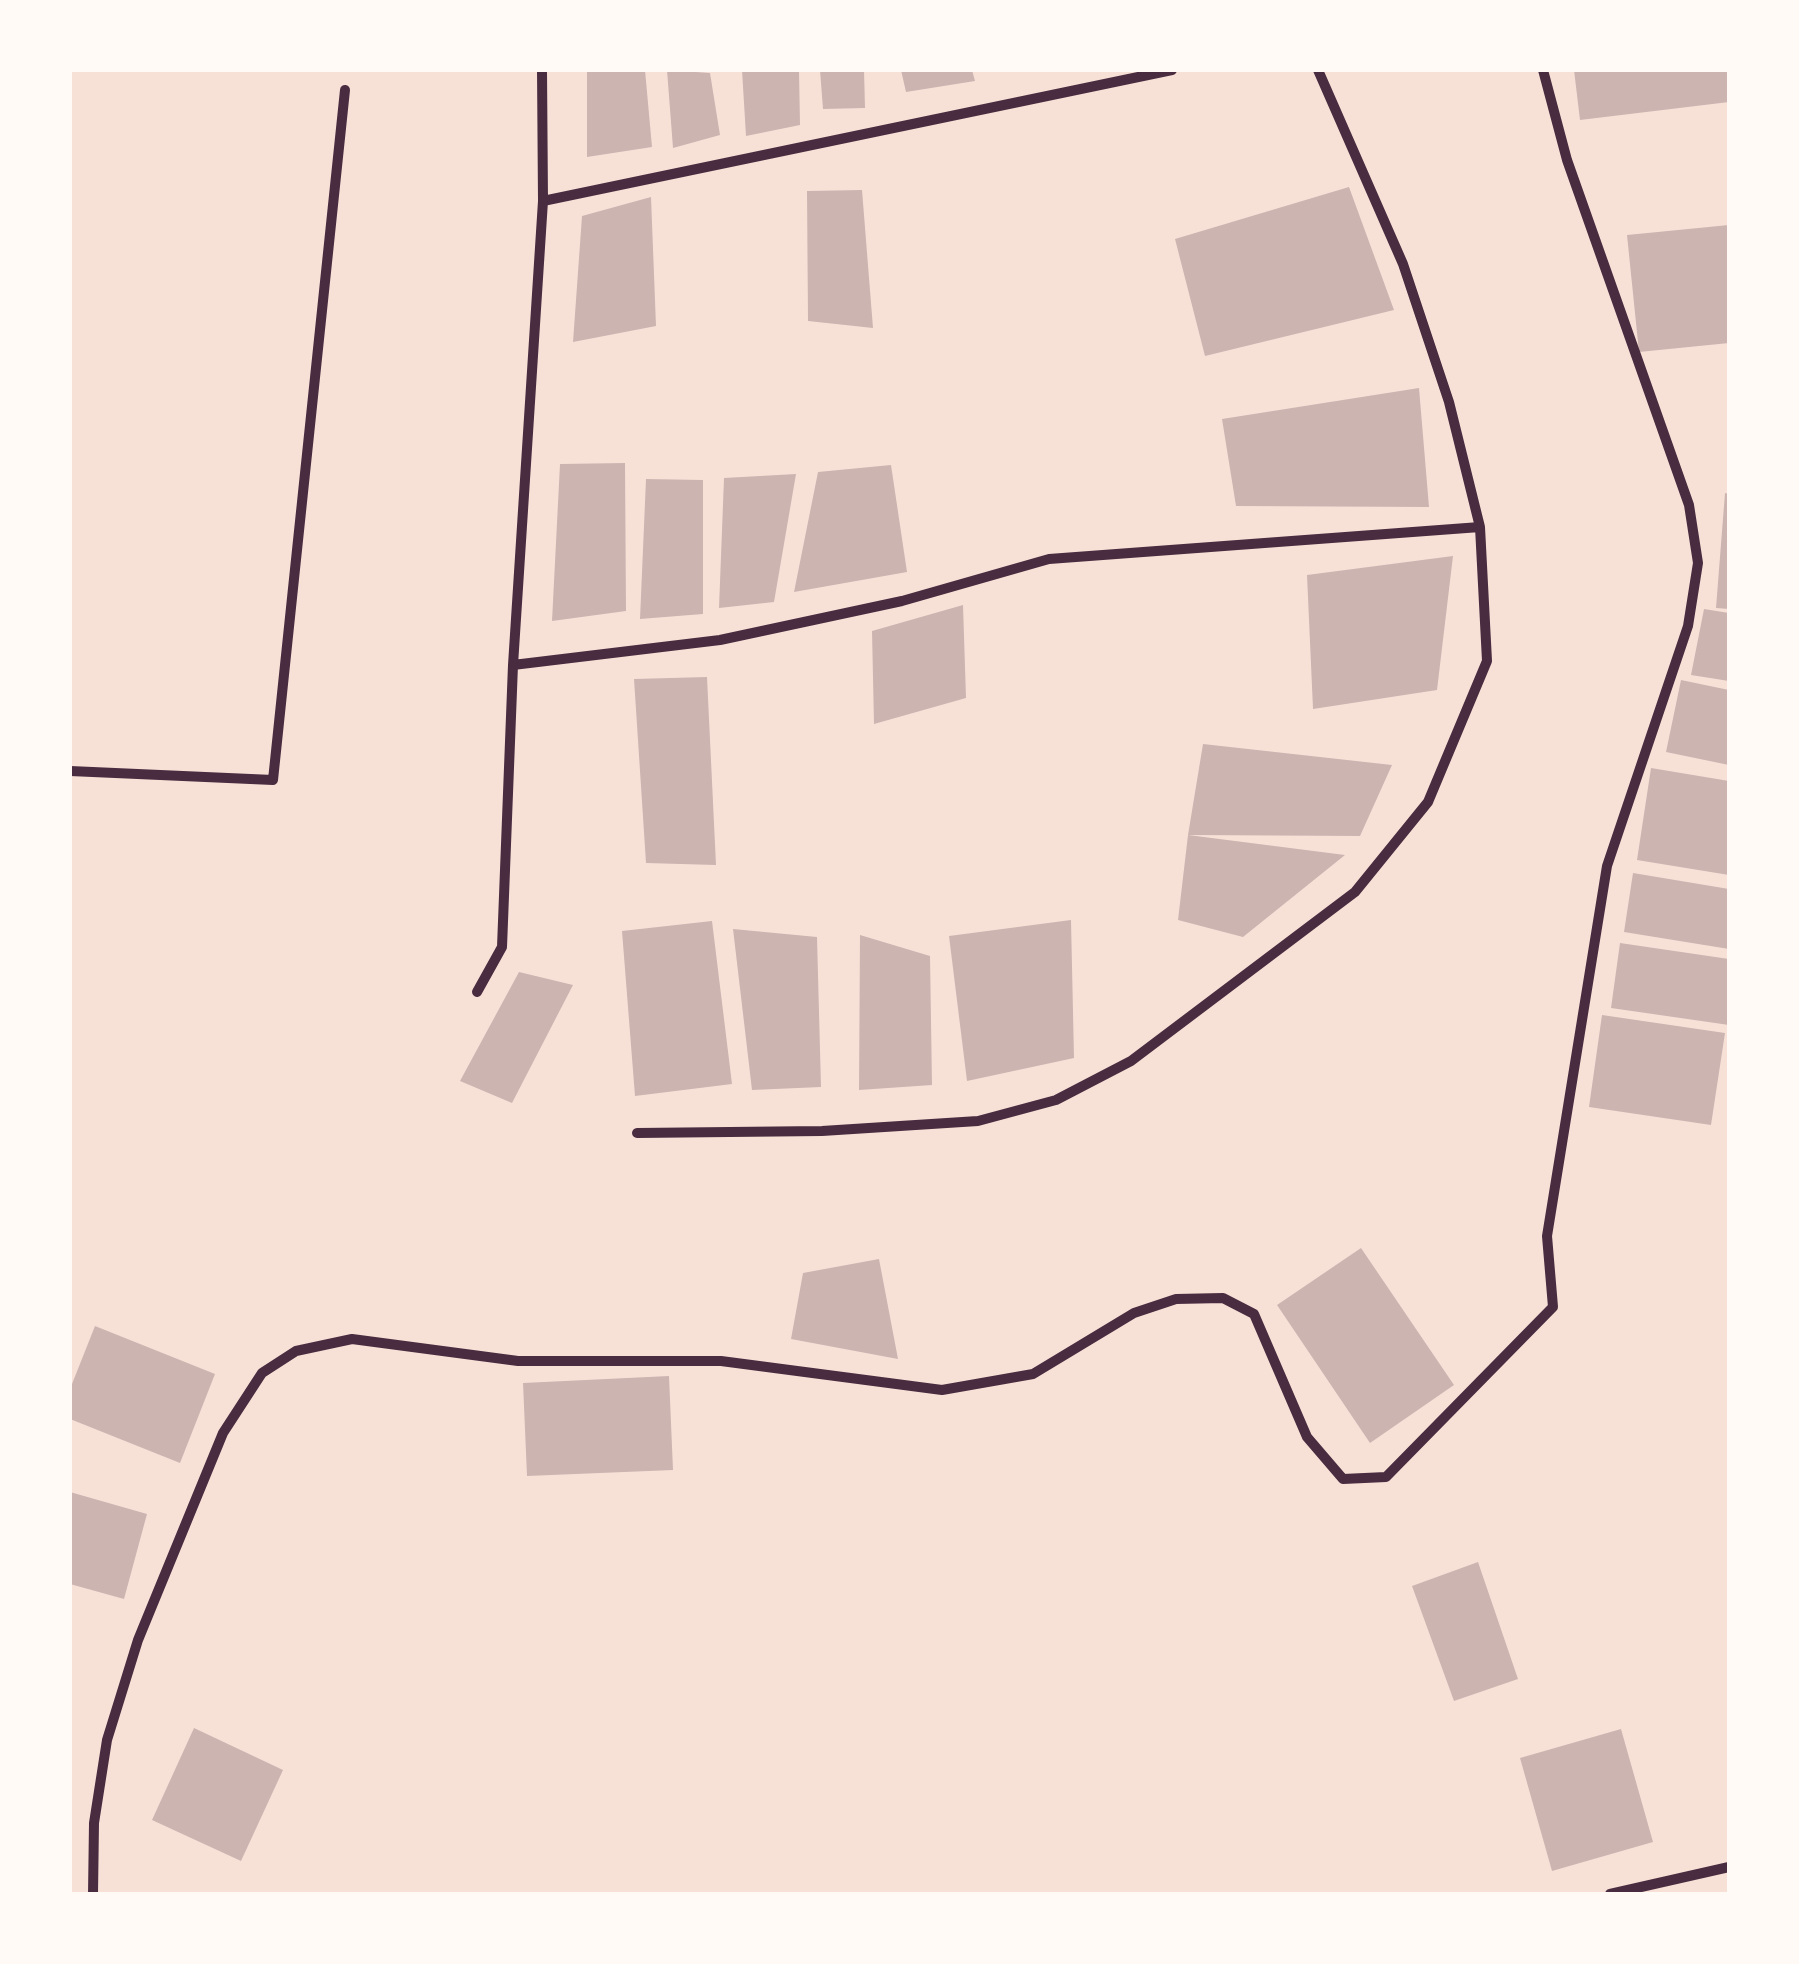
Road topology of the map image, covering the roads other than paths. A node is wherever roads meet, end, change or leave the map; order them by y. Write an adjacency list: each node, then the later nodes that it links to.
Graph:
1 (542, 70): 6 (street)
2 (1172, 70): 6 (street)
3 (1318, 70): 7 (street)
4 (1543, 70): 13 (street)
5 (345, 90): 9 (street)
6 (544, 201): 8 (street)
7 (1480, 527): 8 (street); 11 (street)
8 (513, 665): 10 (street)
9 (70, 771)
10 (477, 992)
11 (637, 1133)
12 (1729, 1866): 14 (street)
13 (93, 1894)
14 (1610, 1894)

